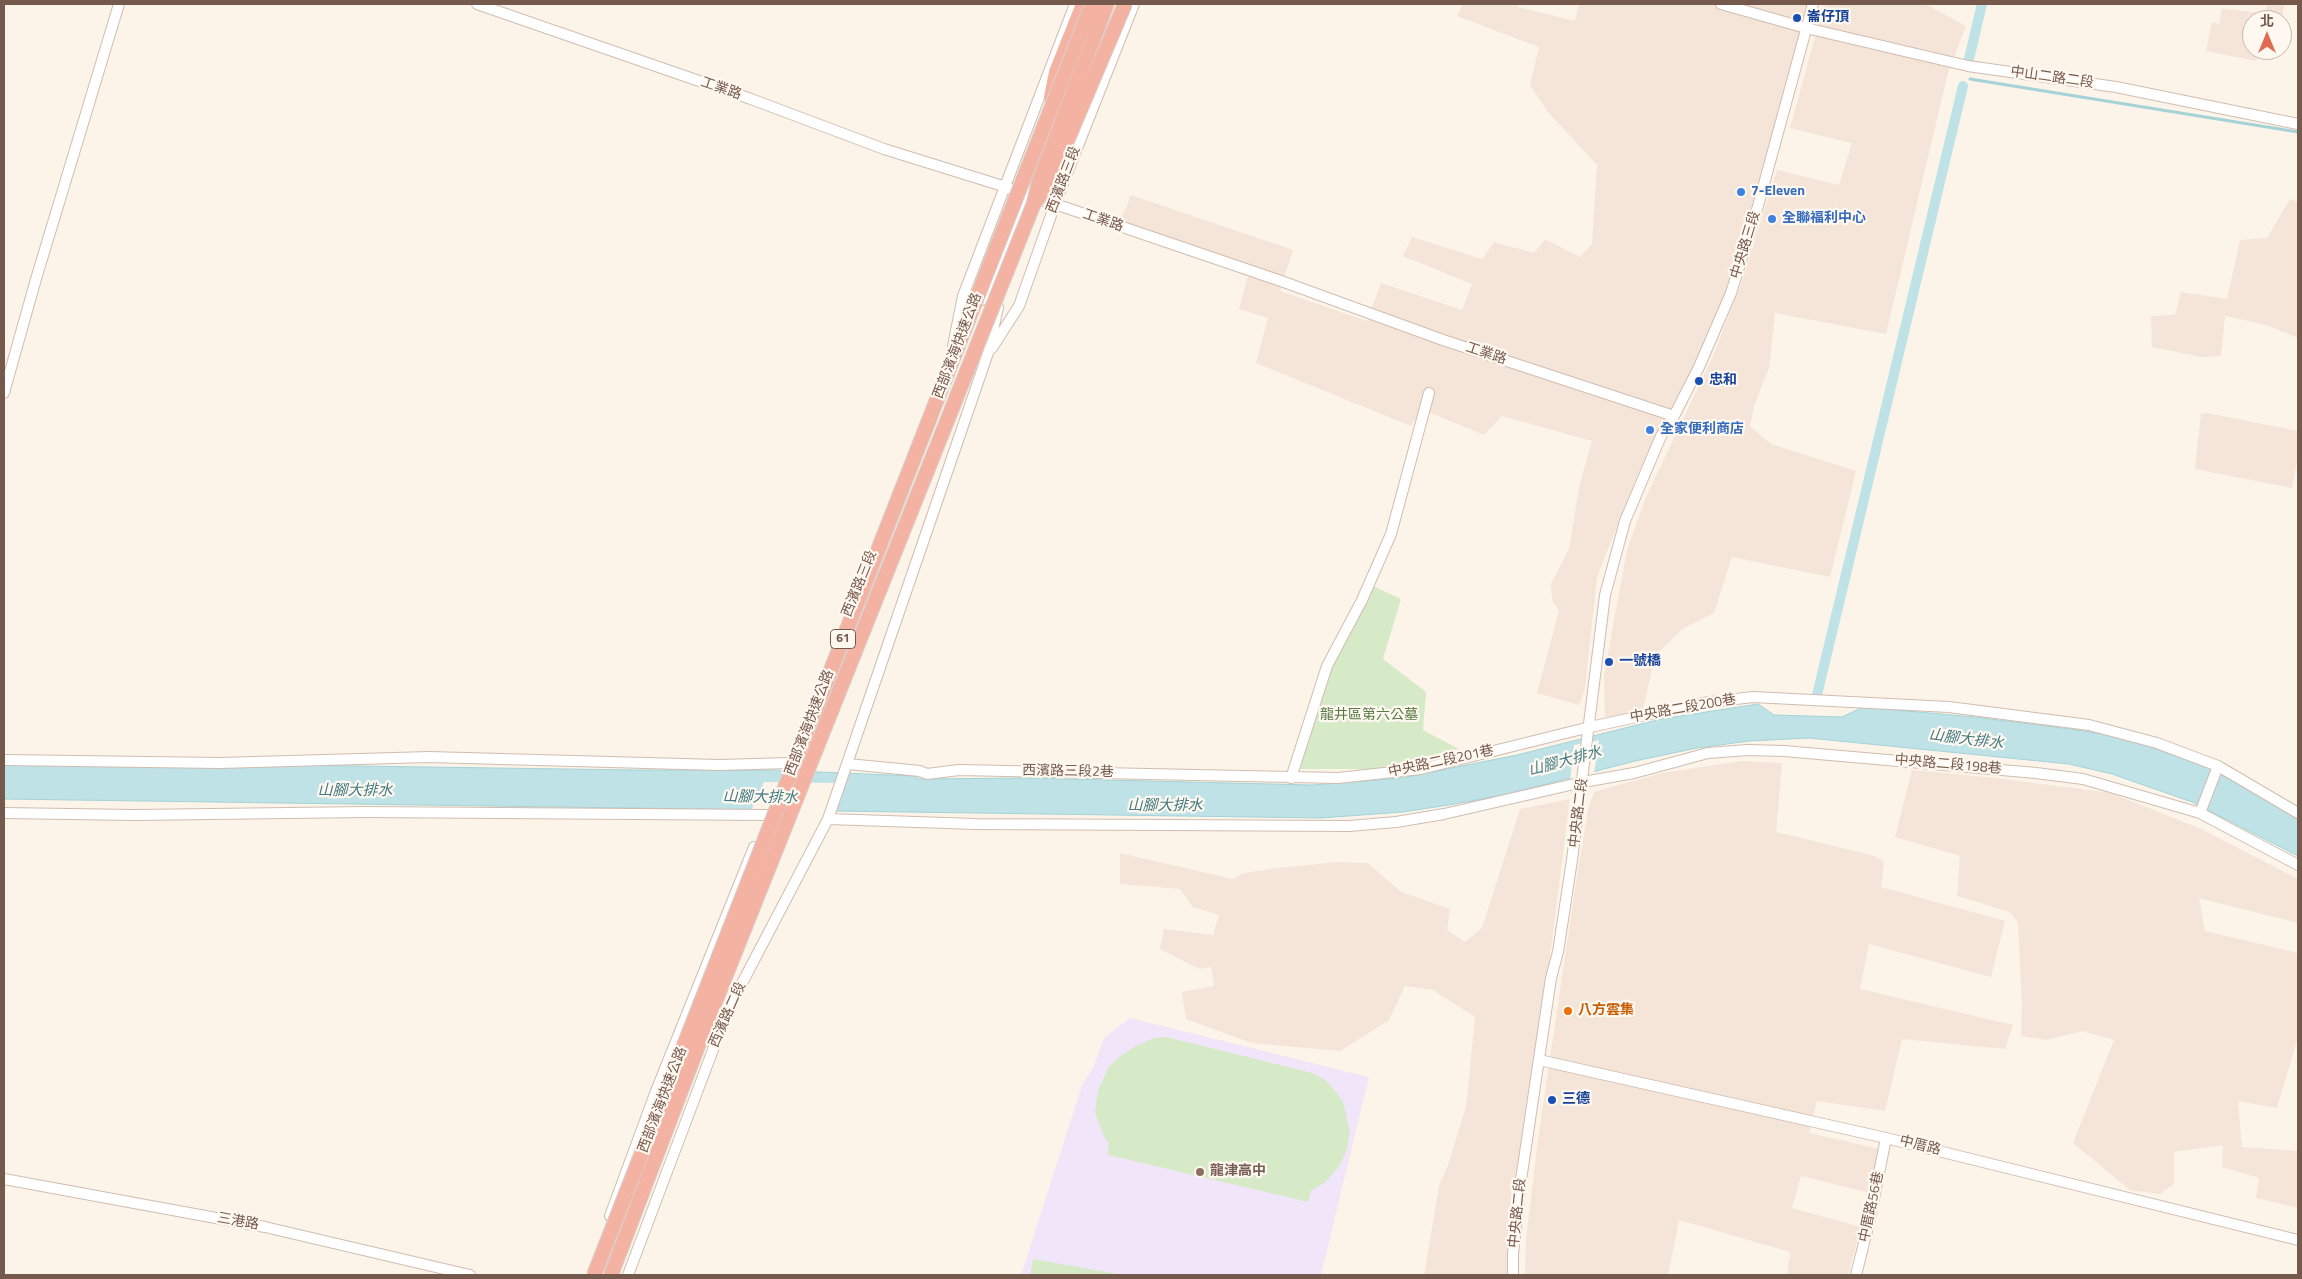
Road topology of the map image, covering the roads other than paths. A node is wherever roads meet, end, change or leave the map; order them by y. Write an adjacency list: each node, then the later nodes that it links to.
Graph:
1 (119, 4): 22 (street)
2 (477, 4): 15 (street, 工業路)
3 (1075, 4): 15 (street, 西濱路三段)
4 (1083, 4): 13 (highway, bridge)
5 (1092, 4): 13 (highway, 西部濱海快速公路 / 61, bridge)
6 (1103, 4): 16 (street, 西濱路三段)
7 (1107, 4): 16 (highway, 西部濱海快速公路 / 61, bridge)
8 (1125, 4): 16 (highway, bridge)
9 (1134, 4): 17 (street, 西濱路三段)
10 (1721, 4): 12 (street, 中山二路二段)
11 (1813, 4): 12 (street, 中央路三段)
12 (1806, 28): 14 (street, 中山二路二段); 21 (street, 中央路三段)
13 (1047, 118): 44 (highway, 西部濱海快速公路 / 61, bridge)
14 (2298, 124)
15 (1006, 187): 16 (street, 工業路); 19 (street, 西濱路三段)
16 (1031, 200): 17 (street, 工業路); 18 (street, 西濱路三段); 45 (highway, 西部濱海快速公路 / 61, bridge)
17 (1055, 204): 20 (street, 西濱路三段); 24 (street, 工業路)
18 (1009, 248): 19 (street, 西濱路三段); 20 (street, 西濱路三段)
19 (952, 353): 27 (street, 西濱路三段)
20 (988, 353): 28 (street, 西濱路三段)
21 (1699, 367): 24 (street, 中央路二段)
22 (4, 393)
23 (1429, 394): 30 (street)
24 (1674, 416): 25 (street, 中央路二段)
25 (1590, 727): 29 (street, 中央路二段200巷); 30 (street, 中央路二段201巷); 31 (street, 中央路二段)
26 (4, 760): 27 (street)
27 (789, 763): 35 (street, 西濱路三段)
28 (848, 764): 30 (street, 西濱路三段2巷); 36 (street, 西濱路二段)
29 (2218, 766): 33 (street); 34 (street, 中央路二段200巷)
30 (1291, 778)
31 (1583, 782): 33 (street, 中央路二段198巷); 36 (street, 中央路二段198巷); 38 (street, 中央路二段)
32 (4, 813): 35 (street)
33 (2200, 813): 37 (street, 中央路二段198巷)
34 (2298, 813)
35 (768, 815): 43 (street)
36 (828, 819): 46 (street, 西濱路二段)
37 (2298, 865)
38 (1539, 1060): 39 (street, 中厝路); 47 (street, 中央路二段)
39 (1886, 1138): 41 (street, 中厝路); 48 (street, 中厝路56巷)
40 (4, 1179): 42 (street, 三港路)
41 (2298, 1240)
42 (470, 1275)
43 (588, 1275)
44 (594, 1275)
45 (611, 1275)
46 (628, 1275)
47 (1514, 1275)
48 (1856, 1275)

